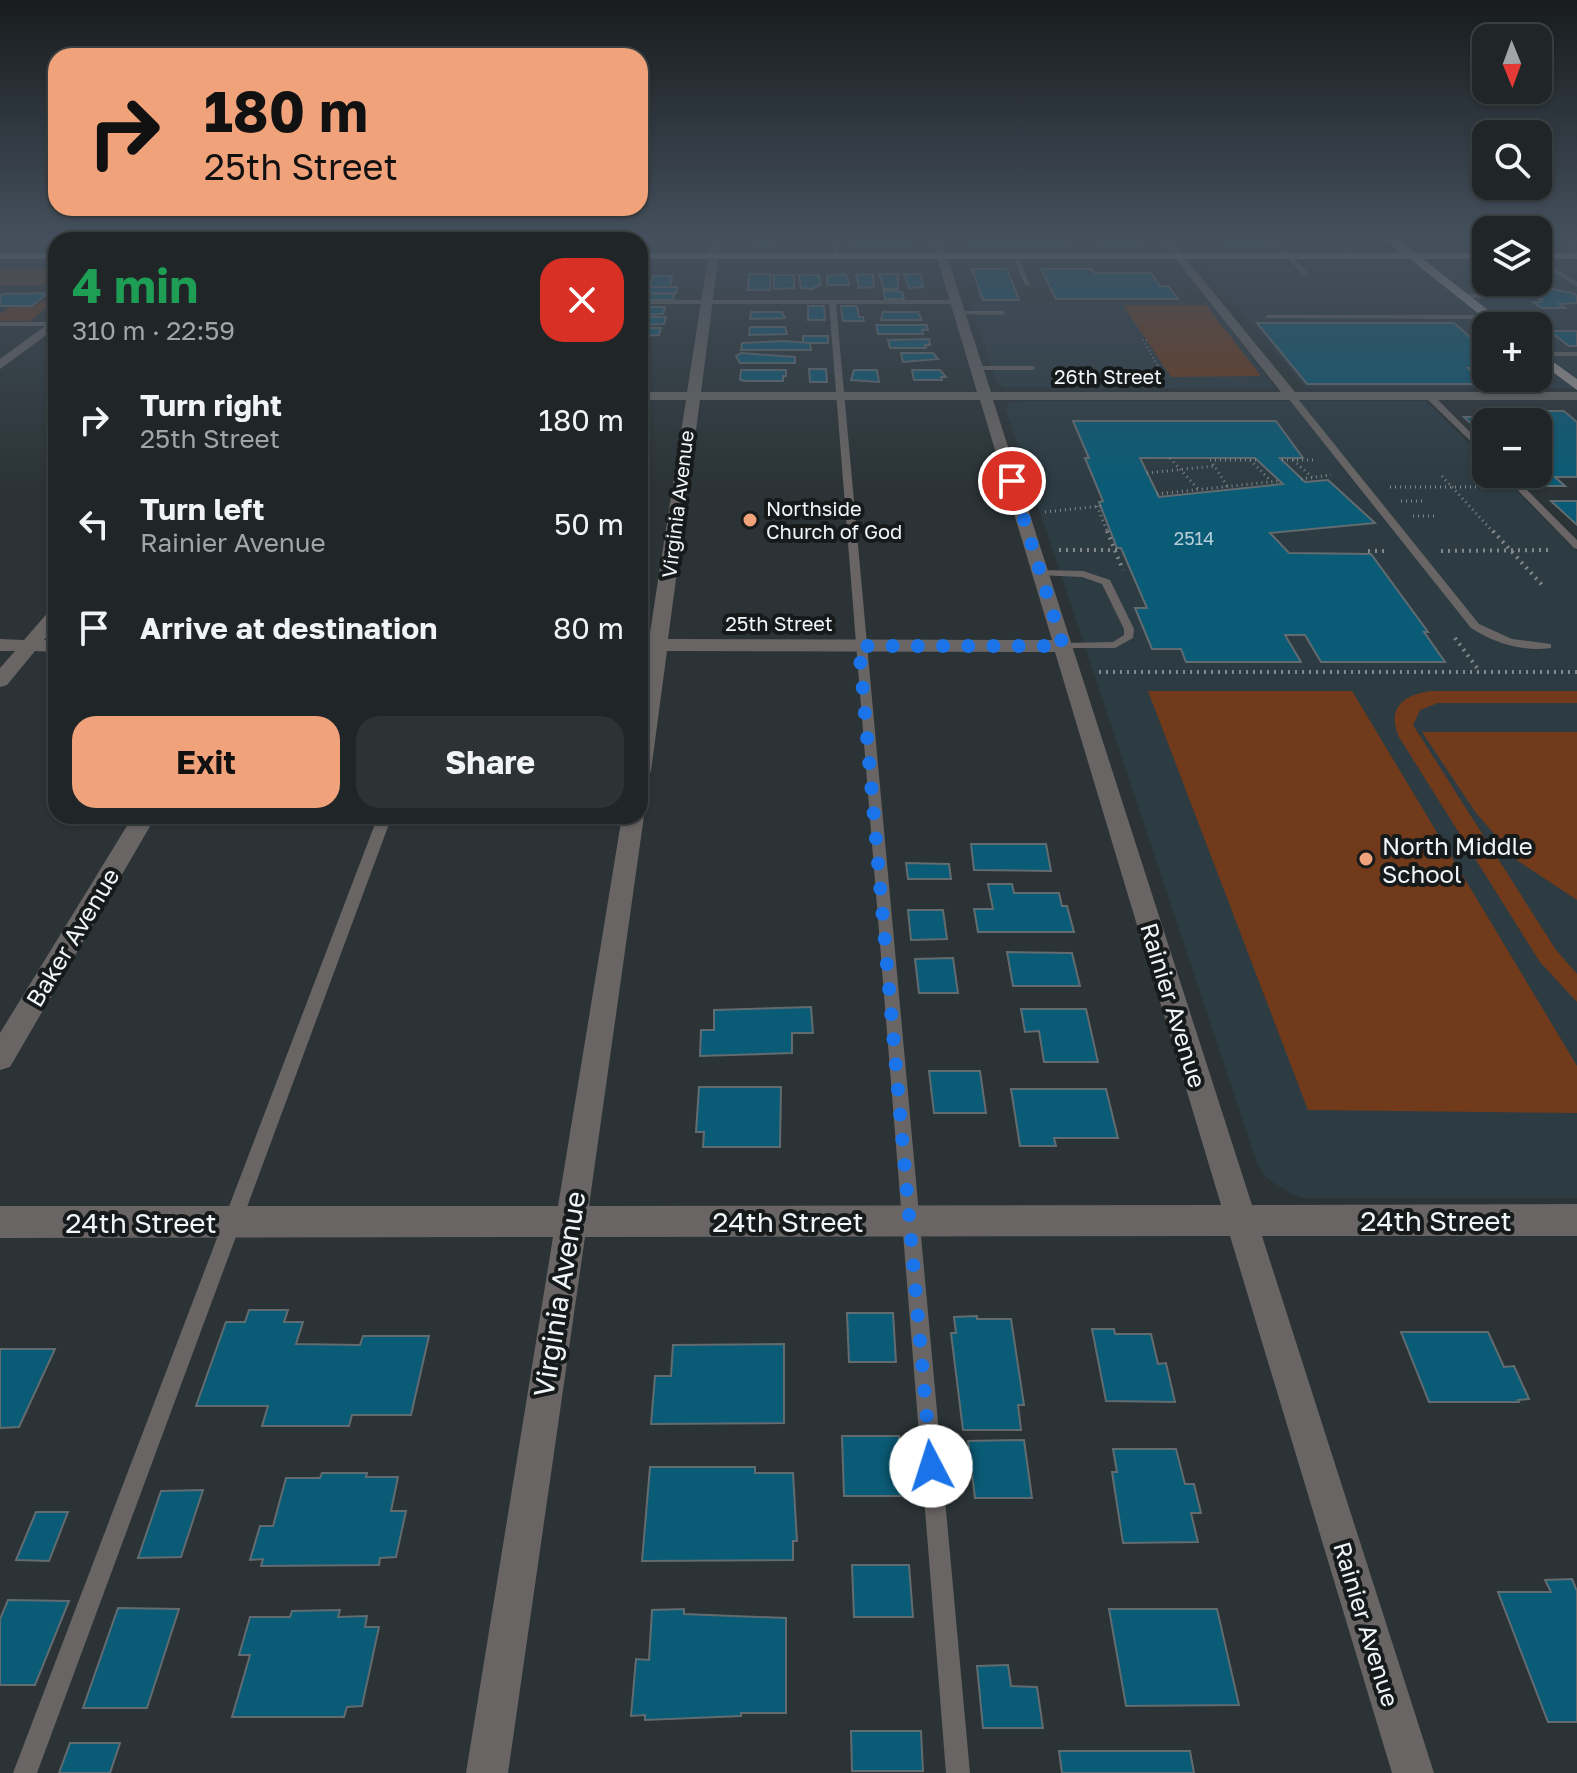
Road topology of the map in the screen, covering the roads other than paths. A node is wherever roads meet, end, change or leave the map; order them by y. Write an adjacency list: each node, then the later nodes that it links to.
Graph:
1 (703, 321): 16 (street, Virginia Avenue)
2 (834, 321): 17 (lane)
3 (962, 321): 12 (street, Rainier Avenue)
4 (1230, 321): 19 (street)
5 (0, 324): 6 (lane)
6 (48, 325)
7 (48, 329): 10 (street)
8 (1552, 354): 9 (lane)
9 (1577, 354)
10 (0, 365)
11 (1552, 365): 14 (main road)
12 (977, 368): 13 (lane); 18 (street, Rainier Avenue)
13 (1032, 368)
14 (1577, 386)
15 (648, 396): 16 (street, 26th Street)
16 (691, 396): 17 (street, 26th Street); 30 (street, Virginia Avenue)
17 (842, 396): 18 (street, 26th Street); 33 (lane)
18 (985, 396): 19 (street, 26th Street); 27 (street, Rainier Avenue)
19 (1291, 396): 20 (street, 26th Street); 35 (lane)
20 (1429, 396): 21 (street, 26th Street); 22 (lane)
21 (1577, 396)
22 (1472, 439)
23 (1522, 490): 24 (lane); 25 (lane)
24 (1536, 490)
25 (1572, 536): 26 (lane)
26 (1577, 546)
27 (1040, 573): 34 (street, Rainier Avenue); 34 (lane)
28 (48, 624): 31 (street)
29 (0, 645): 31 (street)
30 (650, 645): 33 (street, 25th Street); 36 (street, Virginia Avenue)
31 (30, 646): 32 (street); 37 (street)
32 (48, 646)
33 (859, 646): 34 (street, 25th Street); 45 (lane)
34 (1063, 646): 42 (street, Rainier Avenue)
35 (1547, 646)
36 (648, 670)
37 (0, 681)
38 (140, 824): 41 (street, Baker Avenue)
39 (382, 824): 47 (lane)
40 (632, 824): 44 (street, Virginia Avenue)
41 (0, 1058)
42 (1242, 1220): 43 (street, 24th Street); 45 (street, 24th Street); 51 (street, Rainier Avenue)
43 (1577, 1220)
44 (570, 1221): 45 (street, 24th Street); 47 (street, 24th Street); 49 (street, Virginia Avenue)
45 (910, 1221): 50 (lane)
46 (0, 1222): 47 (street, 24th Street)
47 (230, 1222): 48 (lane)
48 (25, 1773)
49 (487, 1773)
50 (958, 1773)
51 (1413, 1773)

